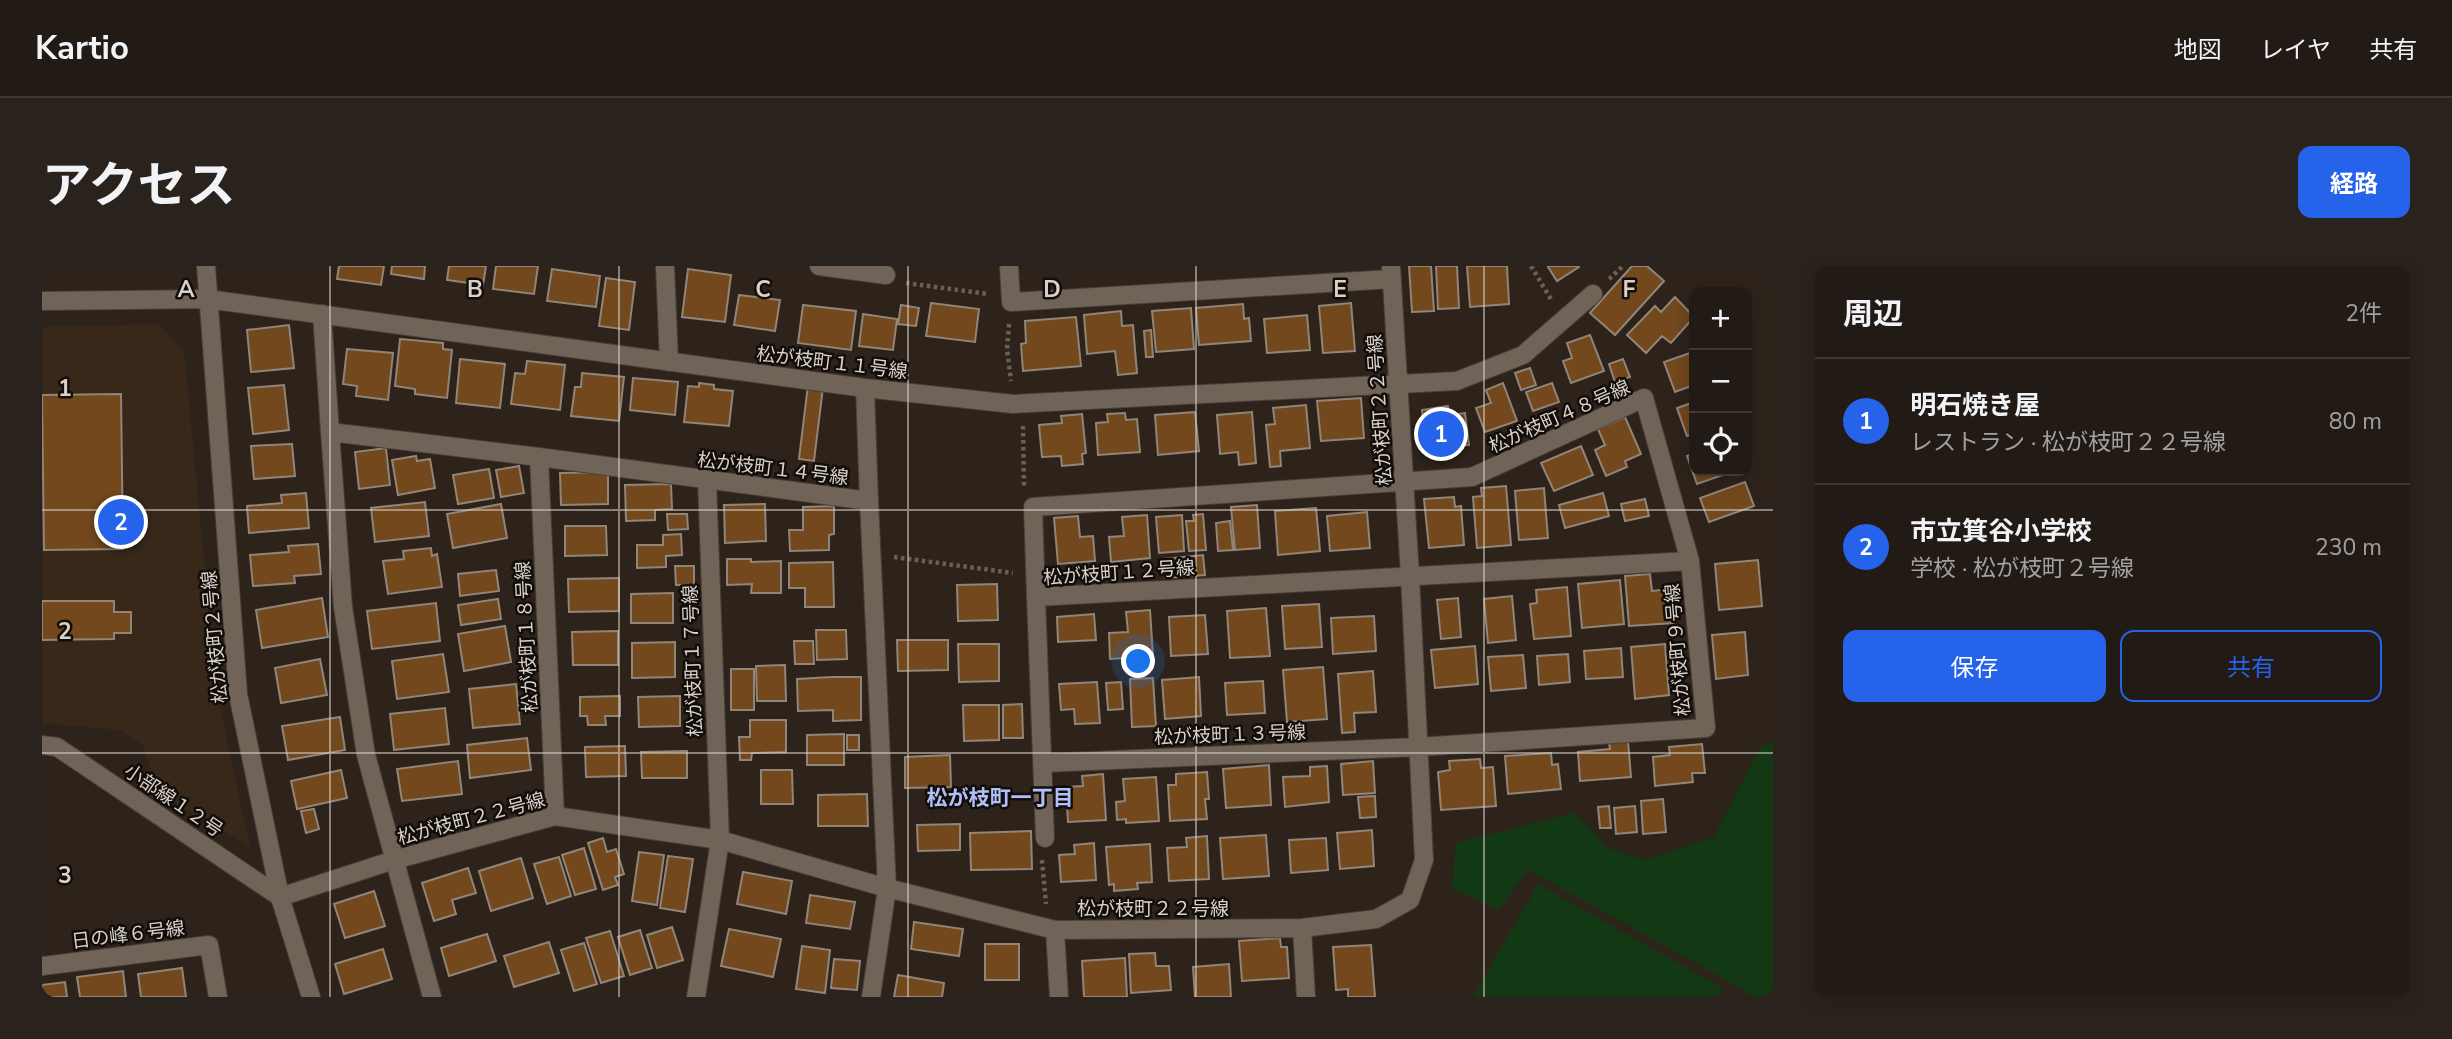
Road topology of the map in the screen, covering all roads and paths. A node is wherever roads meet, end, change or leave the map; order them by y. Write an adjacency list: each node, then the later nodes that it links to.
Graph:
1 (206, 266): 10 (street, 松が枝町２号線)
2 (665, 266): 15 (street)
3 (820, 266): 6 (street)
4 (1009, 266): 12 (street)
5 (1531, 266): 14 (path)
6 (839, 267): 8 (street)
7 (1391, 273): 12 (street); 16 (street, 松が枝町２２号線)
8 (886, 275): 12 (path)
9 (1593, 294): 14 (street, 松が枝町１１号線)
10 (208, 299): 11 (street, 松が枝町１１号線); 13 (street, 松が枝町１１号線); 38 (street, 松が枝町２号線)
11 (42, 301)
12 (1011, 302): 18 (path)
13 (322, 314): 15 (street, 松が枝町１１号線); 19 (street)
14 (1563, 320): 16 (street, 松が枝町１１号線)
15 (669, 362): 17 (street, 松が枝町１１号線)
16 (1398, 384): 18 (street, 松が枝町１１号線); 22 (street, 松が枝町２２号線)
17 (865, 388): 18 (street, 松が枝町１１号線); 23 (street)
18 (1013, 404): 24 (path)
19 (330, 432): 20 (street, 松が枝町１４号線); 36 (street)
20 (539, 457): 21 (street, 松が枝町１４号線); 33 (street, 松が枝町１８号線)
21 (707, 480): 23 (street, 松が枝町１４号線); 35 (street, 松が枝町１７号線)
22 (1404, 482): 24 (street, 松が枝町４８号線); 26 (street, 松が枝町４８号線); 28 (street, 松が枝町２２号線)
23 (869, 501): 25 (street, 松が枝町１４号線)
24 (1033, 507): 27 (street)
25 (872, 554): 27 (path); 37 (street, 松が枝町１４号線)
26 (1690, 561): 28 (street, 松が枝町９号線); 31 (street, 松が枝町９号線)
27 (1036, 576): 29 (street)
28 (1410, 576): 29 (street, 松が枝町１２号線); 31 (street, 松が枝町２２号線)
29 (1036, 597): 32 (street, 松が枝町１２号線)
30 (42, 745): 38 (street, 小部線１２号)
31 (1418, 747): 32 (street, 松が枝町１３号線); 39 (street, 松が枝町２２号線)
32 (1044, 762): 34 (street, 松が枝町１２号線)
33 (555, 817): 35 (street, 松が枝町２２号線); 36 (street, 松が枝町２２号線)
34 (1045, 838): 40 (path)
35 (720, 841): 37 (street, 松が枝町２２号線); 45 (street, 松が枝町１７号線)
36 (394, 860): 38 (street, 松が枝町２２号線); 44 (street)
37 (887, 888): 40 (street, 松が枝町２２号線); 46 (street, 松が枝町１４号線)
38 (280, 897): 43 (street, 松が枝町２号線)
39 (1302, 928): 40 (street, 松が枝町２２号線); 48 (street)
40 (1052, 929): 47 (street)
41 (42, 966): 42 (street, 日の峰６号線)
42 (218, 997)
43 (310, 997)
44 (432, 997)
45 (696, 997)
46 (871, 997)
47 (1059, 997)
48 (1306, 997)

